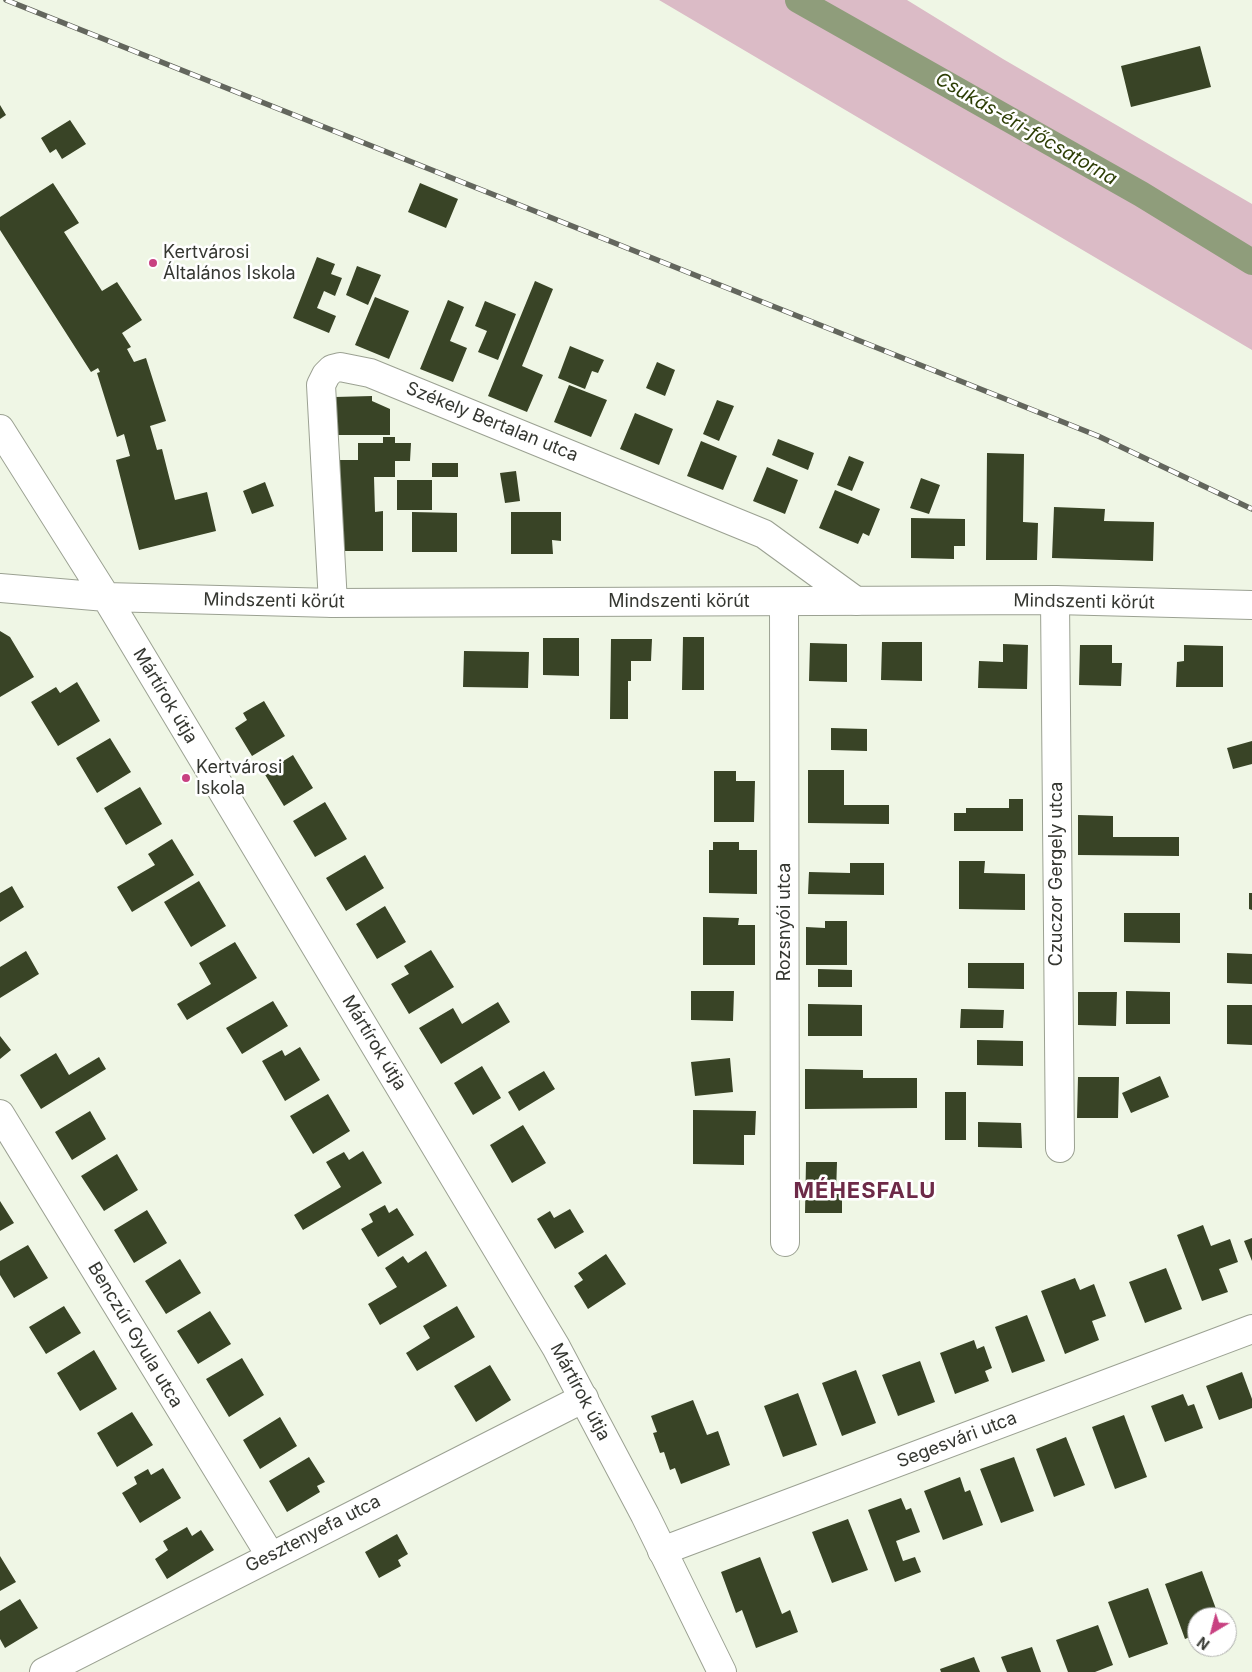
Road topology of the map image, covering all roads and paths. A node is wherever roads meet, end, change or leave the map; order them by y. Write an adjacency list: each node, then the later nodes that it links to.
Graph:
1 (0, 429): 3 (street, Mártírok útja)
2 (0, 588): 3 (street, Mindszenti körút)
3 (106, 597): 7 (street, Mindszenti körút); 13 (street, Mártírok útja)
4 (1055, 600): 5 (street, Mindszenti körút); 8 (street, Mindszenti körút); 10 (street, Czuczor Gergely utca)
5 (856, 601): 6 (street, Mindszenti körút); 7 (street, Székely Bertalan utca)
6 (784, 602): 7 (street, Mindszenti körút); 11 (street, Rozsnyói utca)
7 (333, 603)
8 (1252, 605)
9 (0, 1114): 15 (street, Benczúr Gyula utca)
10 (1060, 1148)
11 (785, 1242)
12 (1252, 1329): 14 (street, Segesvári utca)
13 (584, 1398): 14 (street, Mártírok útja); 15 (street, Gesztenyefa utca)
14 (662, 1551): 17 (street, Mártírok útja)
15 (270, 1556): 16 (street, Gesztenyefa utca)
16 (44, 1672)
17 (722, 1672)

